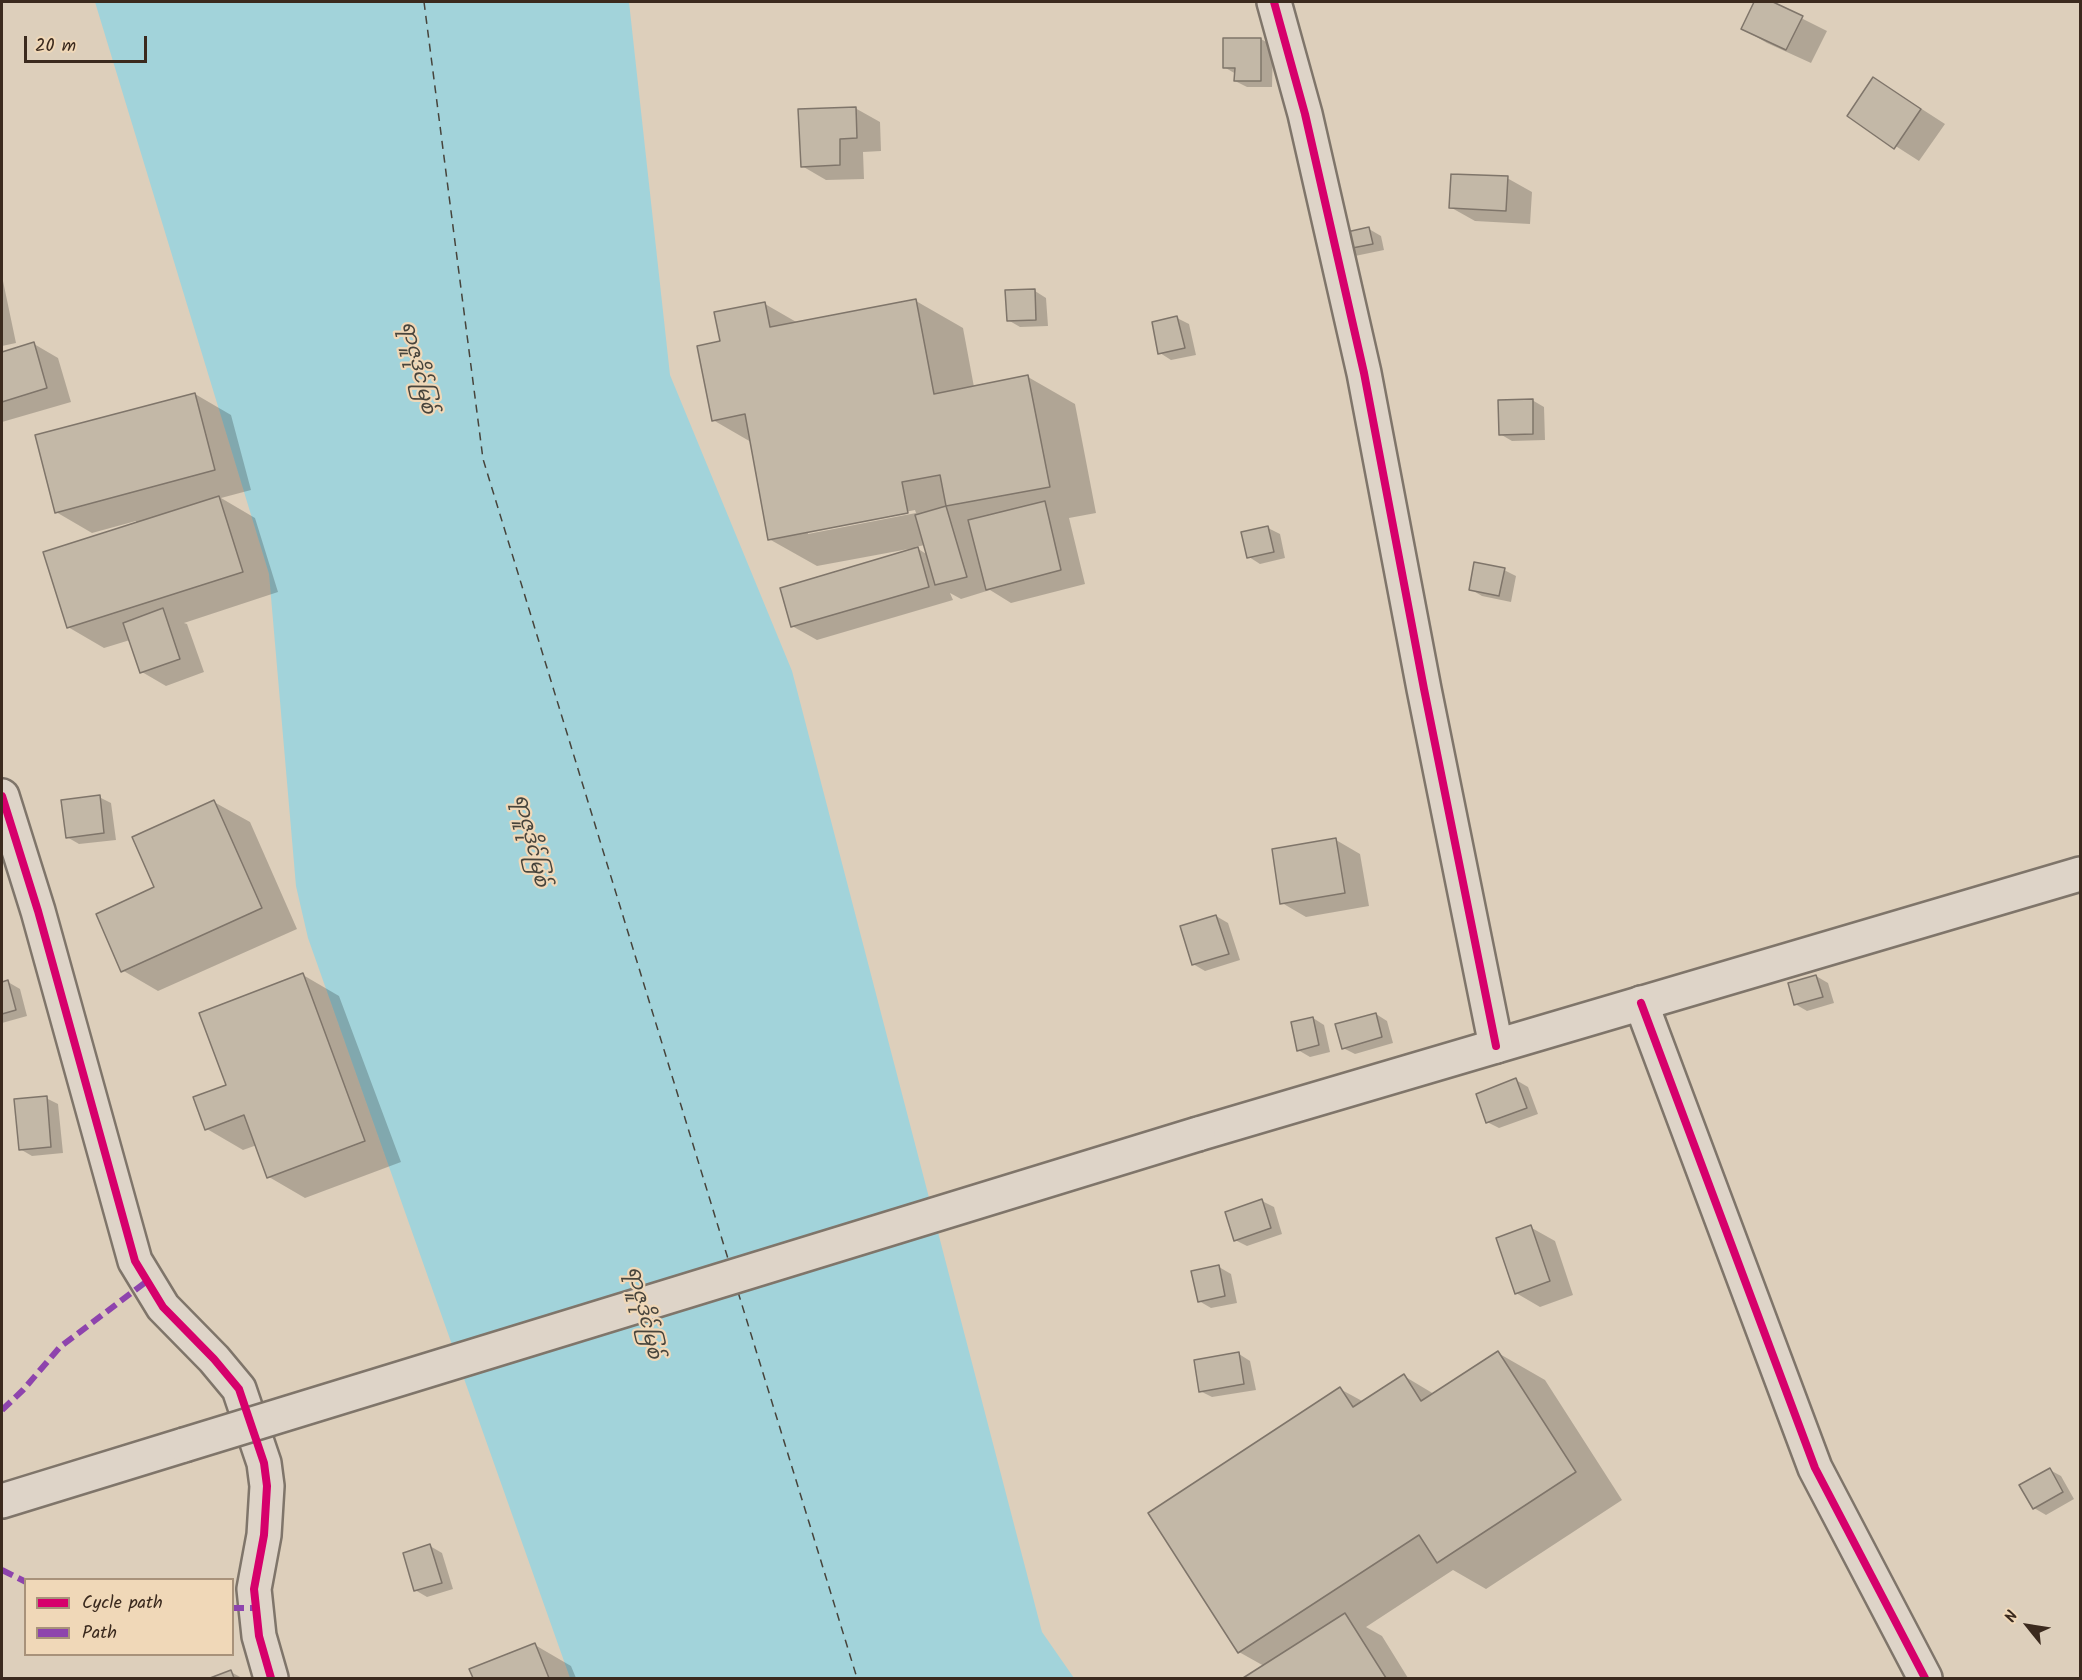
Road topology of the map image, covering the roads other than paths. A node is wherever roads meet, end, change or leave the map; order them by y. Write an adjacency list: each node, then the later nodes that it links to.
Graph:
1 (1274, 2): 5 (main road)
2 (2, 796): 7 (main road)
3 (2080, 874): 4 (main road)
4 (1641, 1003): 5 (main road); 8 (main road)
5 (1496, 1046): 6 (main road, bridge)
6 (2, 1501)
7 (271, 1678)
8 (1925, 1678)

